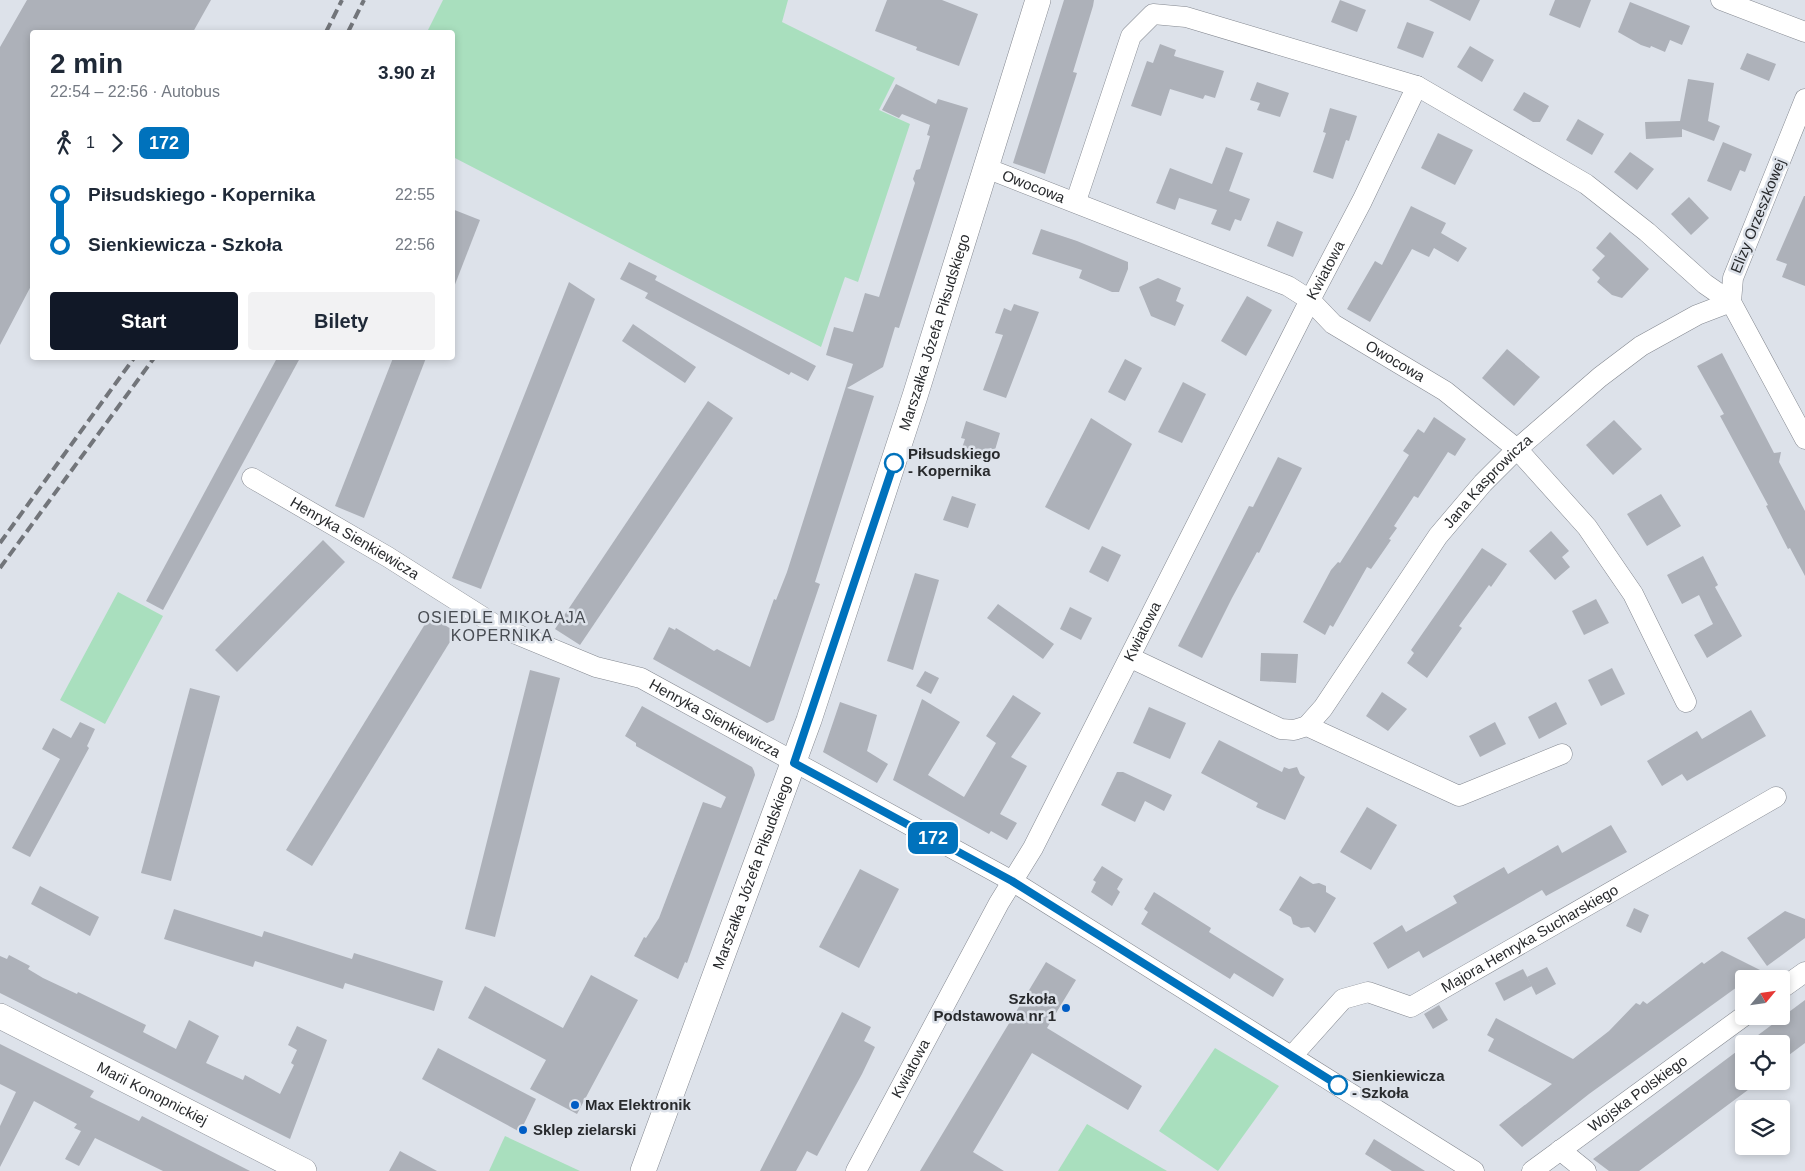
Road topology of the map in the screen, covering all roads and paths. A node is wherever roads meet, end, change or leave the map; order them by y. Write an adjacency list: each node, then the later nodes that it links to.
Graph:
1 (1038, 0): 7 (street, Marszałka Józefa Piłsudskiego)
2 (1721, 0): 3 (street)
3 (1805, 32)
4 (1417, 86): 8 (street); 9 (street, Kwiatowa); 10 (street)
5 (1805, 99): 6 (street, Elizy Orzeszkowej)
6 (1799, 130): 10 (street, Elizy Orzeszkowej)
7 (986, 168): 8 (street, Owocowa); 18 (street, Marszałka Józefa Piłsudskiego)
8 (1076, 202): 9 (street, Owocowa)
9 (1310, 300): 12 (street, Owocowa); 14 (street, Kwiatowa)
10 (1731, 302): 11 (street); 12 (street, Jana Kasprowicza)
11 (1805, 439)
12 (1517, 449): 15 (street, Owocowa); 16 (street, Jana Kasprowicza)
13 (252, 478): 18 (street, Henryka Sienkiewicza)
14 (1131, 658): 16 (street); 20 (street, Kwiatowa)
15 (1686, 702)
16 (1307, 726): 17 (street)
17 (1562, 754)
18 (794, 763): 20 (street, Henryka Sienkiewicza); 28 (street, Marszałka Józefa Piłsudskiego)
19 (1776, 797): 25 (street, Majora Henryka Sucharskiego)
20 (1012, 881): 25 (street, Henryka Sienkiewicza); 29 (street, Kwiatowa)
21 (1805, 972): 22 (street)
22 (1790, 983)
23 (0, 1016): 27 (street, Marii Konopnickiej)
24 (1735, 1023): 26 (street, Wojska Polskiego)
25 (1292, 1056): 30 (street, Henryka Sienkiewicza)
26 (1560, 1150): 31 (street, Wojska Polskiego); 32 (street)
27 (299, 1170)
28 (643, 1171)
29 (856, 1171)
30 (1474, 1171)
31 (1532, 1171)
32 (1586, 1171)

